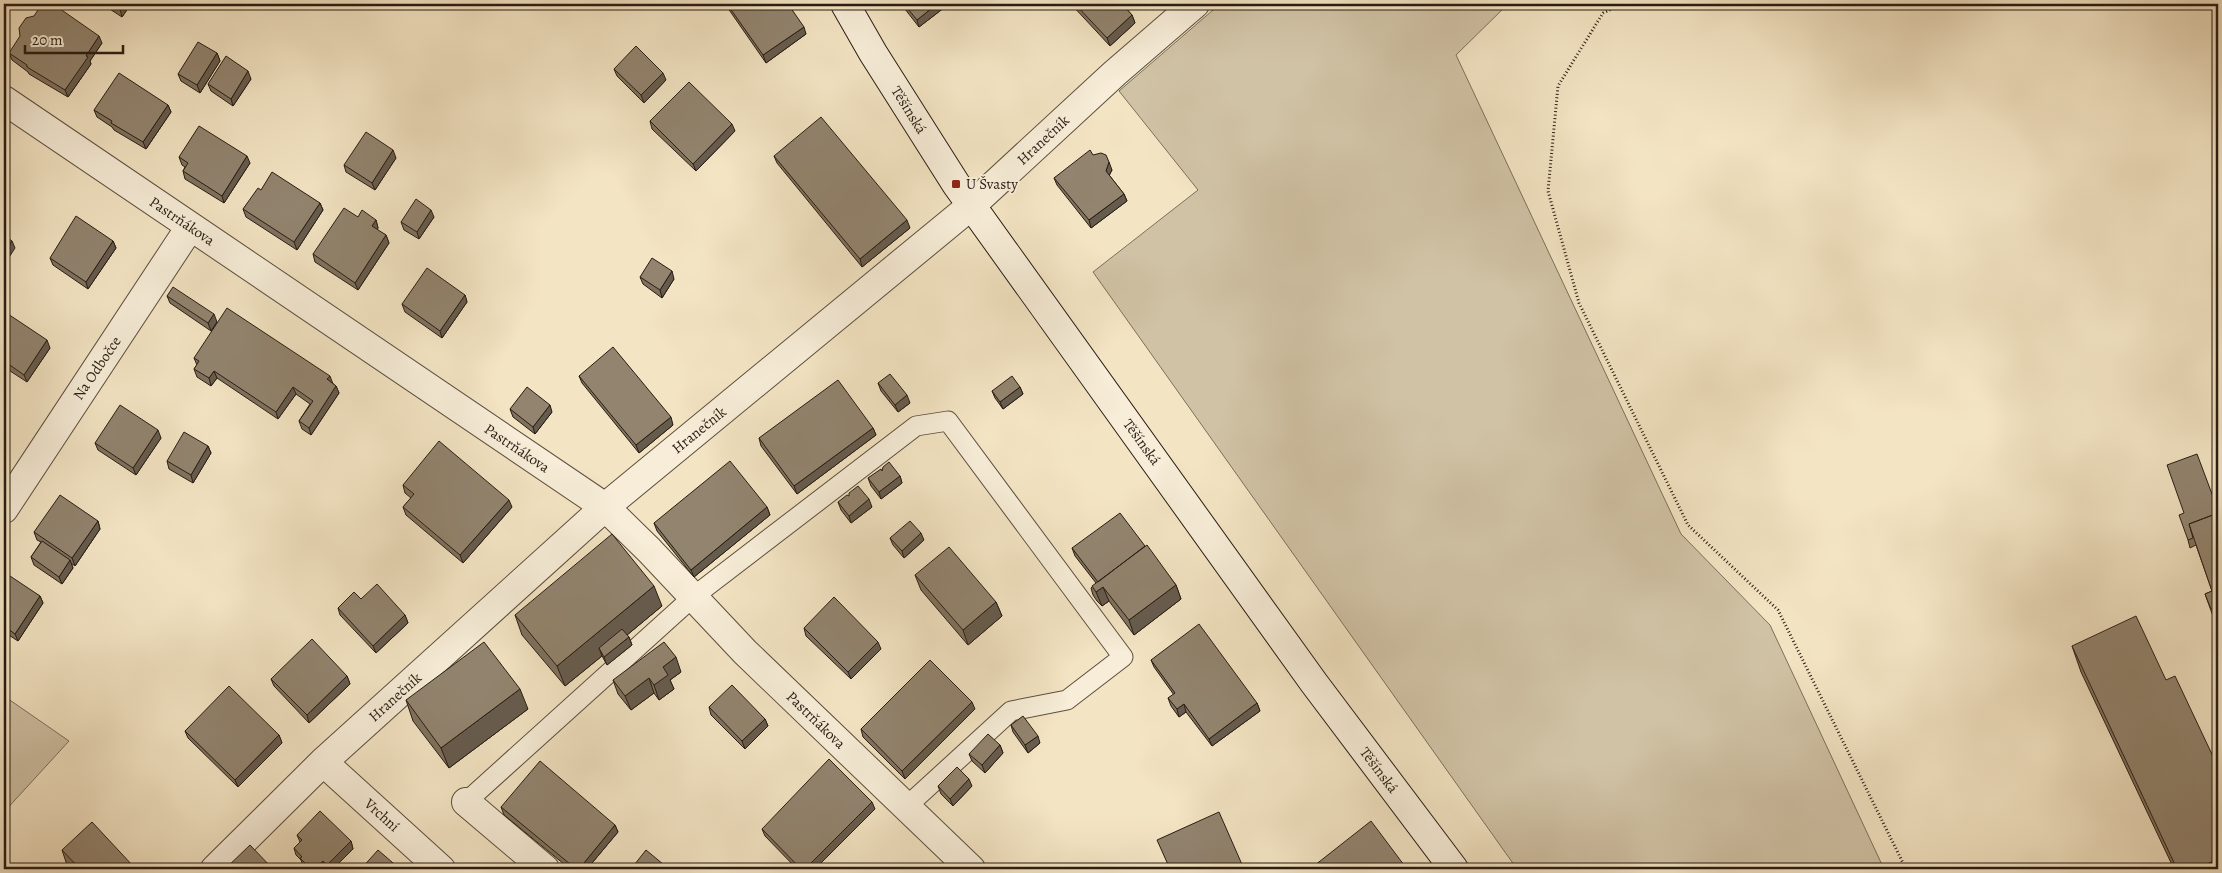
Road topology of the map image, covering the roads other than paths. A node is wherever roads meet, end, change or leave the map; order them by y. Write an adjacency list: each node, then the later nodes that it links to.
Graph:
1 (845, 4): 4 (street, Těšínská)
2 (1195, 4): 4 (street, Hranečník)
3 (4, 100): 5 (street, Pastrňákova)
4 (972, 205): 6 (street, Hranečník); 16 (street, Těšínská)
5 (190, 227): 6 (street, Pastrňákova); 7 (street, Na Odbočce)
6 (605, 507): 8 (street, Pastrňákova); 9 (street, Hranečník)
7 (4, 509)
8 (693, 597): 10 (lane); 11 (street, Pastrňákova); 11 (lane)
9 (323, 762): 12 (street, Hranečník); 13 (street, Vrchní)
10 (466, 802): 14 (street)
11 (906, 807): 15 (street, Pastrňákova)
12 (215, 869)
13 (441, 869)
14 (545, 869)
15 (971, 869)
16 (1454, 869)

